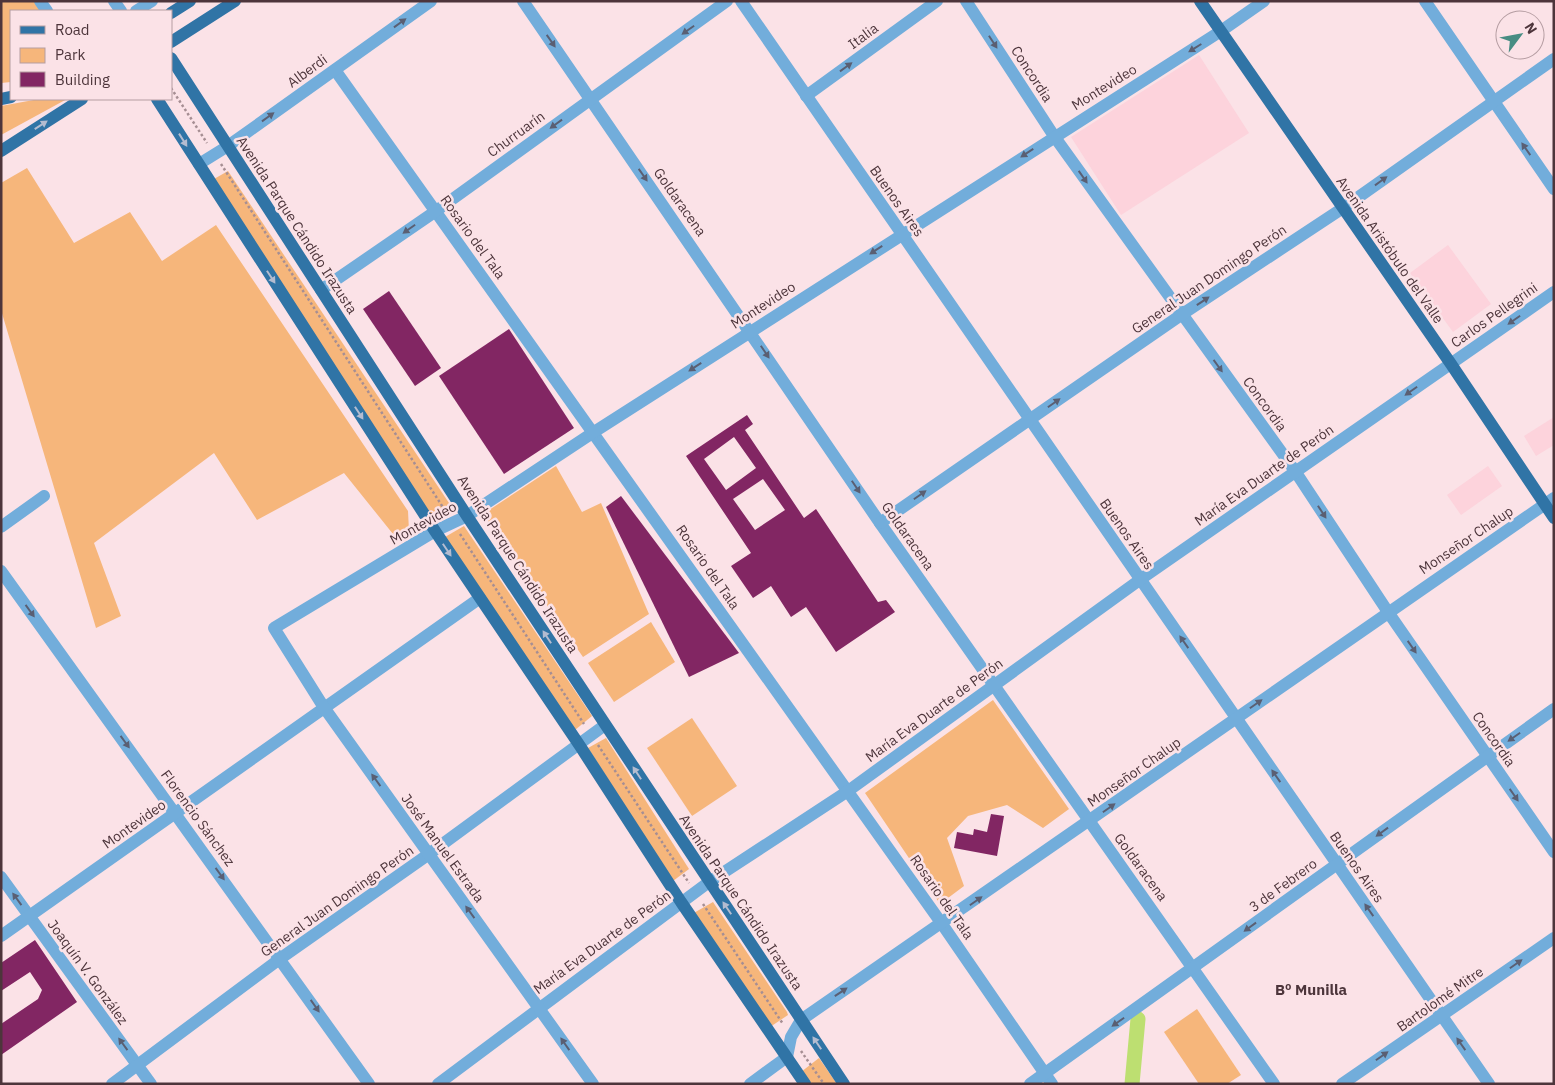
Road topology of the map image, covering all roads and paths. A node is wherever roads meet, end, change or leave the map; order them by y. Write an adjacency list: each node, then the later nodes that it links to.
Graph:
1 (152, 1): 13 (street)
2 (190, 1): 14 (main road)
3 (234, 1): 16 (main road)
4 (431, 1): 19 (street, Alberdi, one-way to 4)
5 (524, 1): 21 (street, Goldaracena, one-way to 21)
6 (728, 1): 21 (street, Churruarín, one-way to 21)
7 (741, 1): 20 (street, Buenos Aires)
8 (937, 1): 20 (street, Italia, one-way to 8)
9 (966, 1): 25 (street, Concordia, one-way to 25)
10 (1200, 1): 15 (main road, Avenida Aristóbulo del Valle)
11 (1264, 1): 15 (street, Montevideo)
12 (1425, 1): 24 (street)
13 (138, 10)
14 (172, 13)
15 (1221, 31): 25 (street, Montevideo, one-way to 25); 30 (main road, Avenida Aristóbulo del Valle)
16 (172, 41)
17 (1554, 59): 24 (street, General Juan Domingo Perón)
18 (172, 60): 26 (main road, Avenida Parque Cándido Irazusta)
19 (335, 70): 26 (street, Alberdi, one-way to 19); 31 (street, Rosario del Tala)
20 (806, 96): 32 (street, Buenos Aires)
21 (590, 99): 31 (street, Churruarín, one-way to 31); 36 (street, Goldaracena, one-way to 36)
22 (80, 100): 27 (main road, one-way to 22)
23 (158, 100): 28 (main road, one-way to 28)
24 (1493, 101): 29 (street, one-way to 24); 30 (street, General Juan Domingo Perón, one-way to 24)
25 (1054, 136): 32 (street, Montevideo, one-way to 32); 35 (street, Concordia, one-way to 35)
26 (228, 146): 28 (street, Alberdi); 33 (main road, Avenida Parque Cándido Irazusta)
27 (1, 151)
28 (199, 164): 47 (main road, one-way to 47)
29 (1554, 189)
30 (1343, 208): 35 (street, General Juan Domingo Perón, one-way to 30); 37 (main road, Avenida Aristóbulo del Valle)
31 (436, 211): 33 (street, Churruarín, one-way to 33); 39 (street, Rosario del Tala)
32 (902, 234): 36 (street, Montevideo, one-way to 36); 38 (street, Buenos Aires)
33 (321, 290): 43 (main road, Avenida Parque Cándido Irazusta)
34 (1554, 292): 37 (street, Carlos Pellegrini, one-way to 37)
35 (1181, 315): 38 (street, General Juan Domingo Perón, one-way to 35); 40 (street, Concordia, one-way to 40)
36 (751, 331): 39 (street, Montevideo, one-way to 39); 45 (street, Goldaracena, one-way to 45)
37 (1451, 364): 40 (street, María Eva Duarte de Perón, one-way to 40); 42 (main road, Avenida Aristóbulo del Valle)
38 (1030, 420): 45 (street, General Juan Domingo Perón, one-way to 38); 49 (street, Buenos Aires)
39 (594, 432): 43 (street, Montevideo); 60 (street, Rosario del Tala)
40 (1295, 471): 49 (street, María Eva Duarte de Perón); 51 (street, Concordia, one-way to 51)
41 (44, 496): 46 (street)
42 (1549, 501): 44 (main road, Avenida Aristóbulo del Valle); 51 (street, Monseñor Chalup)
43 (467, 516): 47 (street, Montevideo); 57 (main road, Avenida Parque Cándido Irazusta, one-way to 43)
44 (1554, 518)
45 (880, 523): 53 (street, Goldaracena)
46 (1, 526)
47 (435, 531): 50 (main road, one-way to 50); 52 (street, Montevideo)
48 (1, 571): 61 (street, Florencio Sánchez, one-way to 61)
49 (1141, 580): 53 (street, María Eva Duarte de Perón); 56 (street, Buenos Aires, one-way to 49)
50 (480, 598): 54 (street, Montevideo); 58 (main road)
51 (1388, 612): 56 (street, Monseñor Chalup, one-way to 51); 59 (street, Concordia, one-way to 59)
52 (274, 628): 54 (street, José Manuel Estrada)
53 (994, 685): 60 (street, María Eva Duarte de Perón); 62 (street, Goldaracena)
54 (323, 706): 61 (street, Montevideo); 64 (street, José Manuel Estrada, one-way to 54)
55 (1554, 709): 59 (street, 3 de Febrero, one-way to 59)
56 (1236, 718): 62 (street, Monseñor Chalup, one-way to 56); 65 (street, Buenos Aires, one-way to 56)
57 (606, 725): 58 (street, General Juan Domingo Perón); 67 (main road, Avenida Parque Cándido Irazusta, one-way to 57)
58 (580, 746): 64 (street, General Juan Domingo Perón); 68 (main road)
59 (1487, 756): 63 (street, Concordia, one-way to 63); 65 (street, 3 de Febrero, one-way to 65)
60 (848, 791): 67 (street, María Eva Duarte de Perón); 70 (street, Rosario del Tala)
61 (176, 812): 69 (street, Montevideo); 73 (street, Florencio Sánchez, one-way to 73)
62 (1089, 822): 70 (street, Monseñor Chalup, one-way to 62); 74 (street, Goldaracena)
63 (1554, 852)
64 (429, 854): 73 (street, General Juan Domingo Perón); 75 (street, José Manuel Estrada, one-way to 64)
65 (1337, 864): 74 (street, 3 de Febrero, one-way to 74); 76 (street, Buenos Aires, one-way to 65)
66 (1, 877): 69 (street, Joaquín V. González, one-way to 66)
67 (709, 882): 68 (street, María Eva Duarte de Perón); 77 (main road, Avenida Parque Cándido Irazusta, one-way to 67)
68 (681, 902): 75 (street, María Eva Duarte de Perón); 78 (main road)
69 (29, 916): 71 (street, Montevideo); 79 (street, Joaquín V. González, one-way to 69)
70 (942, 924): 77 (street, Monseñor Chalup, one-way to 70); 80 (street, Rosario del Tala)
71 (1, 936)
72 (1554, 938): 76 (street, Bartolomé Mitre, one-way to 72)
73 (281, 958): 79 (street, General Juan Domingo Perón); 83 (street, Florencio Sánchez, one-way to 83)
74 (1194, 968): 80 (street, 3 de Febrero, one-way to 80); 90 (street, Goldaracena)
75 (539, 1007): 84 (street, María Eva Duarte de Perón); 85 (street, José Manuel Estrada, one-way to 75)
76 (1441, 1016): 91 (street, Bartolomé Mitre, one-way to 76); 92 (street, Buenos Aires, one-way to 76)
77 (801, 1020): 78 (street, Monseñor Chalup); 88 (main road, Avenida Parque Cándido Irazusta, one-way to 77)
78 (786, 1057): 86 (street); 87 (main road)
79 (138, 1065): 81 (street, General Juan Domingo Perón); 82 (street, Joaquín V. González)
80 (1049, 1079): 89 (street, 3 de Febrero)
81 (112, 1084)
82 (151, 1084)
83 (370, 1084)
84 (438, 1084)
85 (593, 1084)
86 (750, 1084)
87 (805, 1084)
88 (844, 1084)
89 (1030, 1084)
90 (1274, 1084)
91 (1342, 1084)
92 (1488, 1084)

